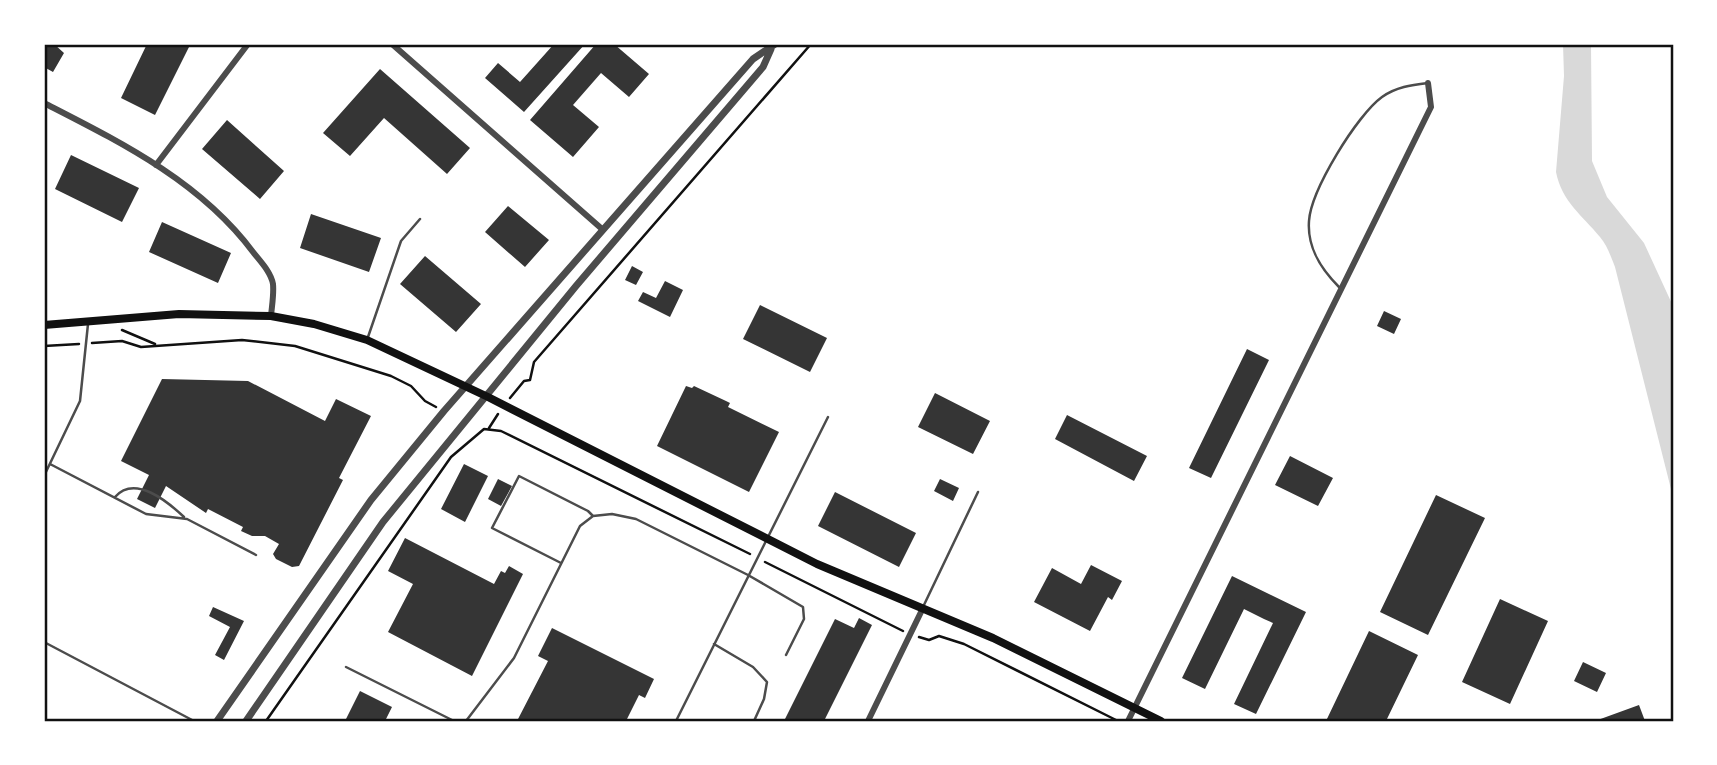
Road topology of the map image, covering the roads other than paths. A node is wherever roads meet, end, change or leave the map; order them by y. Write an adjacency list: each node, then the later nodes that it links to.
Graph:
1 (248, 44): 6 (street)
2 (392, 44): 8 (street)
3 (773, 45): 8 (street); 15 (street)
4 (1428, 83): 9 (street); 9 (lane)
5 (44, 103): 6 (street)
6 (156, 165): 10 (street)
7 (420, 219): 13 (lane)
8 (603, 229): 14 (street)
9 (1339, 287): 32 (street)
10 (271, 316): 11 (main road); 13 (main road)
11 (88, 323): 12 (main road); 17 (lane)
12 (44, 325)
13 (367, 340): 14 (main road)
14 (467, 386): 15 (main road); 34 (street)
15 (488, 397): 23 (main road); 35 (street)
16 (828, 416): 23 (lane)
17 (50, 464): 18 (lane); 20 (lane)
18 (44, 476)
19 (978, 492): 27 (lane)
20 (115, 498): 22 (lane); 22 (lane)
21 (593, 516): 25 (lane); 25 (lane); 26 (lane)
22 (187, 519): 24 (lane)
23 (766, 539): 26 (lane); 27 (main road)
24 (256, 555)
25 (562, 563): 37 (lane)
26 (748, 575): 29 (lane); 30 (lane)
27 (922, 610): 32 (main road); 40 (street)
28 (44, 642): 33 (lane)
29 (714, 644): 38 (lane); 39 (lane)
30 (786, 655)
31 (346, 667): 36 (lane)
32 (1135, 708): 41 (street); 42 (main road)
33 (194, 721)
34 (218, 721)
35 (246, 721)
36 (454, 721)
37 (466, 721)
38 (676, 721)
39 (754, 721)
40 (868, 721)
41 (1128, 721)
42 (1161, 721)

